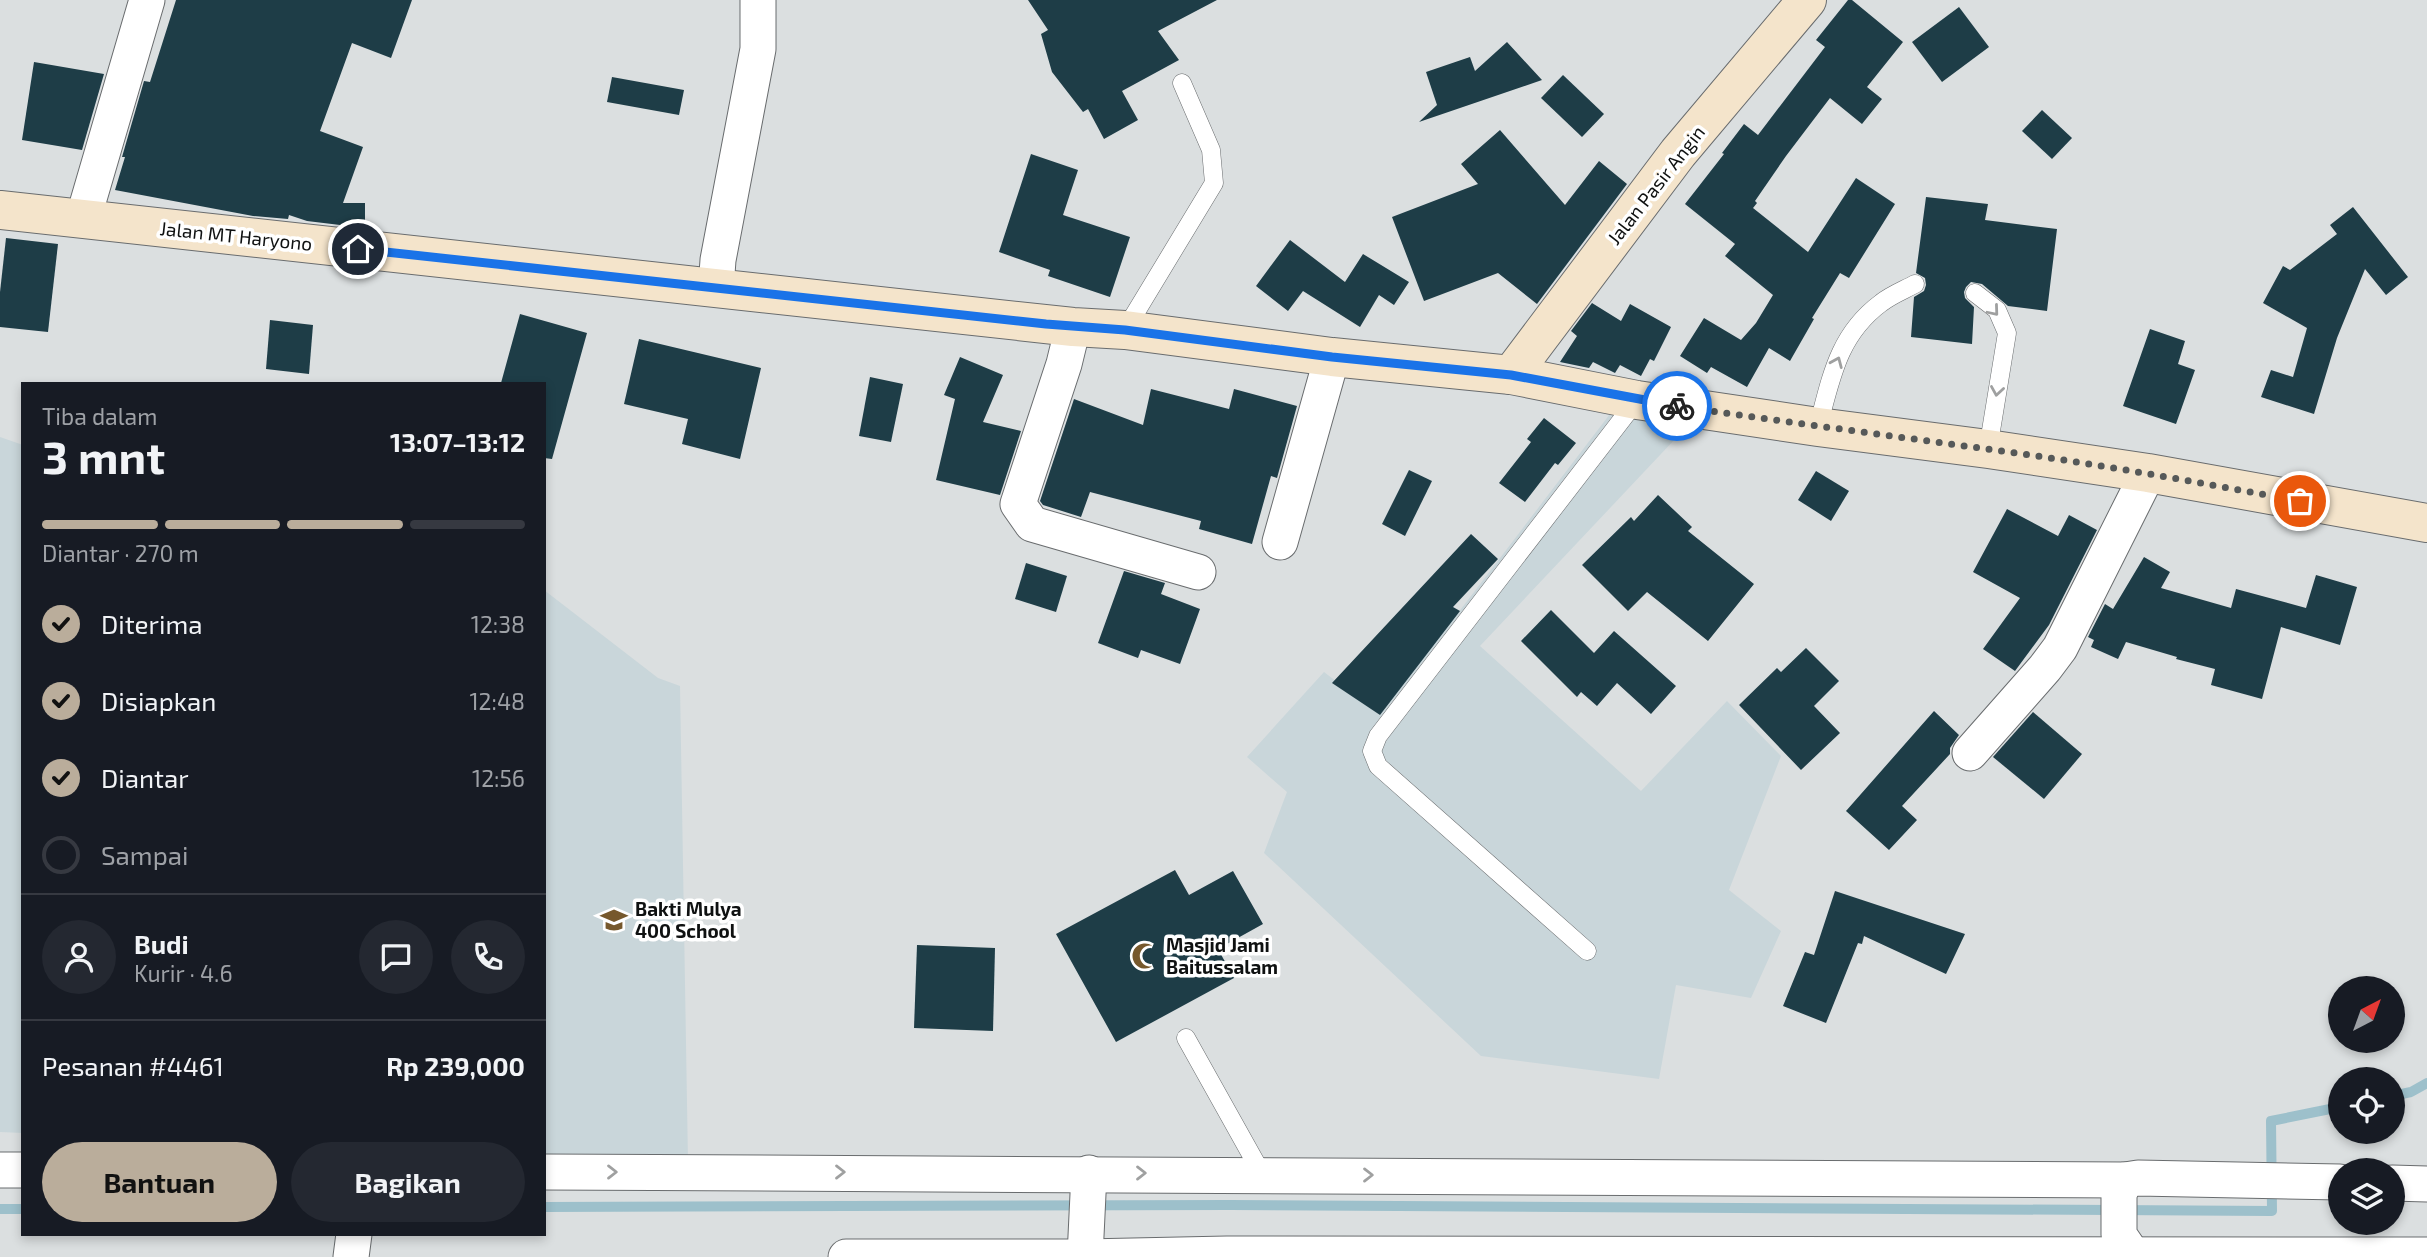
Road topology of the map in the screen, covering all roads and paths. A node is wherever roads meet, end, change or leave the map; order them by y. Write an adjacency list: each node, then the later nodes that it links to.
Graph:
1 (147, 0): 6 (street)
2 (758, 0): 8 (street)
3 (1807, 0): 13 (main road, Jalan Pasir Angin)
4 (1182, 83): 11 (lane)
5 (0, 210): 6 (main road, Jalan MT Haryono)
6 (83, 219): 8 (main road, Jalan MT Haryono)
7 (1915, 284): 15 (lane, one-way to 7)
8 (716, 288): 10 (main road, Jalan MT Haryono)
9 (1975, 293): 16 (lane, one-way to 16)
10 (1073, 327): 11 (main road, Jalan MT Haryono); 20 (street)
11 (1125, 330): 12 (main road, Jalan MT Haryono)
12 (1332, 357): 13 (main road, Jalan MT Haryono); 19 (street)
13 (1511, 375): 14 (main road, Jalan MT Haryono)
14 (1637, 400): 15 (main road, Jalan MT Haryono); 22 (lane)
15 (1818, 427): 16 (main road, Jalan MT Haryono)
16 (1988, 449): 17 (main road, Jalan MT Haryono)
17 (2148, 473): 18 (main road, Jalan MT Haryono); 21 (street)
18 (2427, 523)
19 (1280, 542)
20 (1198, 572)
21 (1970, 753)
22 (1587, 951)
23 (1186, 1038): 27 (lane)
24 (0, 1170): 25 (street)
25 (21, 1170)
26 (546, 1172): 28 (street, one-way to 28)
27 (1262, 1174): 28 (street, one-way to 27); 32 (street, one-way to 32)
28 (1088, 1182): 33 (street)
29 (2328, 1182): 32 (street)
30 (2405, 1183): 31 (street)
31 (2427, 1184)
32 (2122, 1187): 34 (street)
33 (1086, 1243): 34 (street); 36 (street)
34 (2125, 1245): 35 (street)
35 (2427, 1255)
36 (846, 1257)

